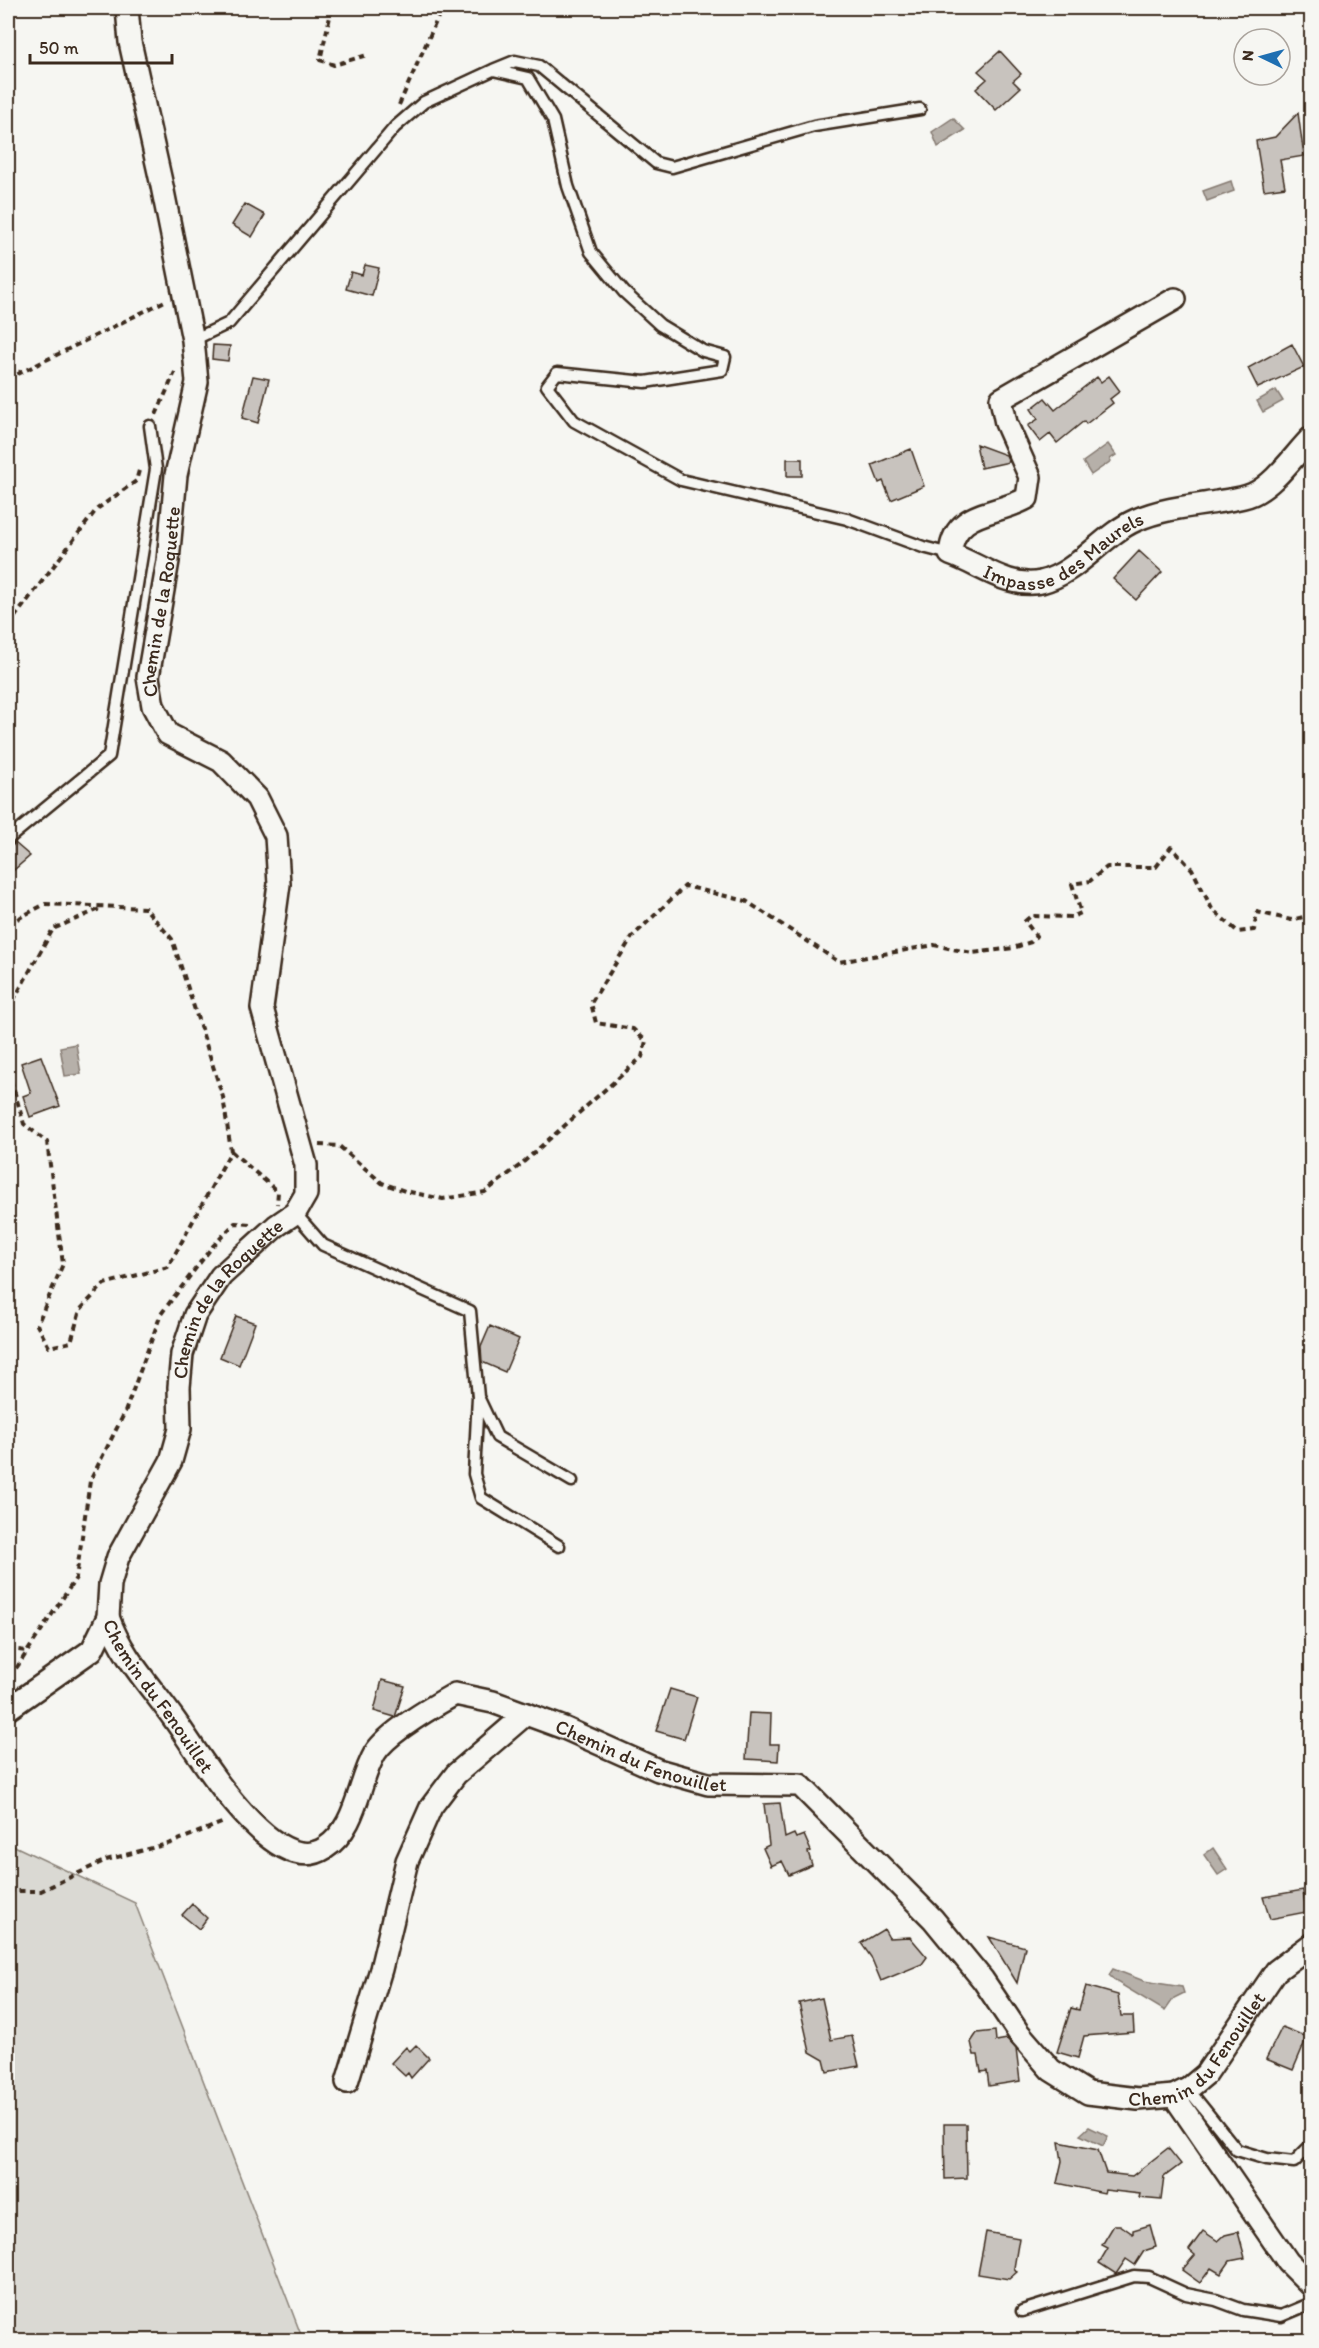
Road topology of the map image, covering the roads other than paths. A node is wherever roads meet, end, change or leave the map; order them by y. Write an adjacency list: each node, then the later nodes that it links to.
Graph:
1 (127, 8): 5 (street, Chemin de la Roquette)
2 (493, 70): 3 (lane); 5 (lane); 8 (lane)
3 (920, 109)
4 (1175, 299): 8 (street, Impasse des Maurels)
5 (193, 340): 10 (street, Chemin de la Roquette)
6 (150, 426): 9 (lane)
7 (1311, 437): 8 (street, Impasse des Maurels)
8 (950, 554)
9 (8, 839)
10 (295, 1214): 11 (lane); 14 (street, Chemin de la Roquette)
11 (478, 1397): 12 (lane); 13 (lane)
12 (572, 1480)
13 (559, 1546)
14 (108, 1617): 15 (street, Chemin du Fenouillet); 16 (street, Chemin du Fenouillet)
15 (8, 1709)
16 (526, 1714): 18 (street); 19 (street, Chemin du Fenouillet)
17 (1311, 1944): 19 (street, Chemin du Fenouillet)
18 (346, 2082)
19 (1181, 2092): 20 (lane); 21 (street)
20 (1307, 2149)
21 (1311, 2286)
22 (1311, 2303): 23 (lane)
23 (1022, 2312)

